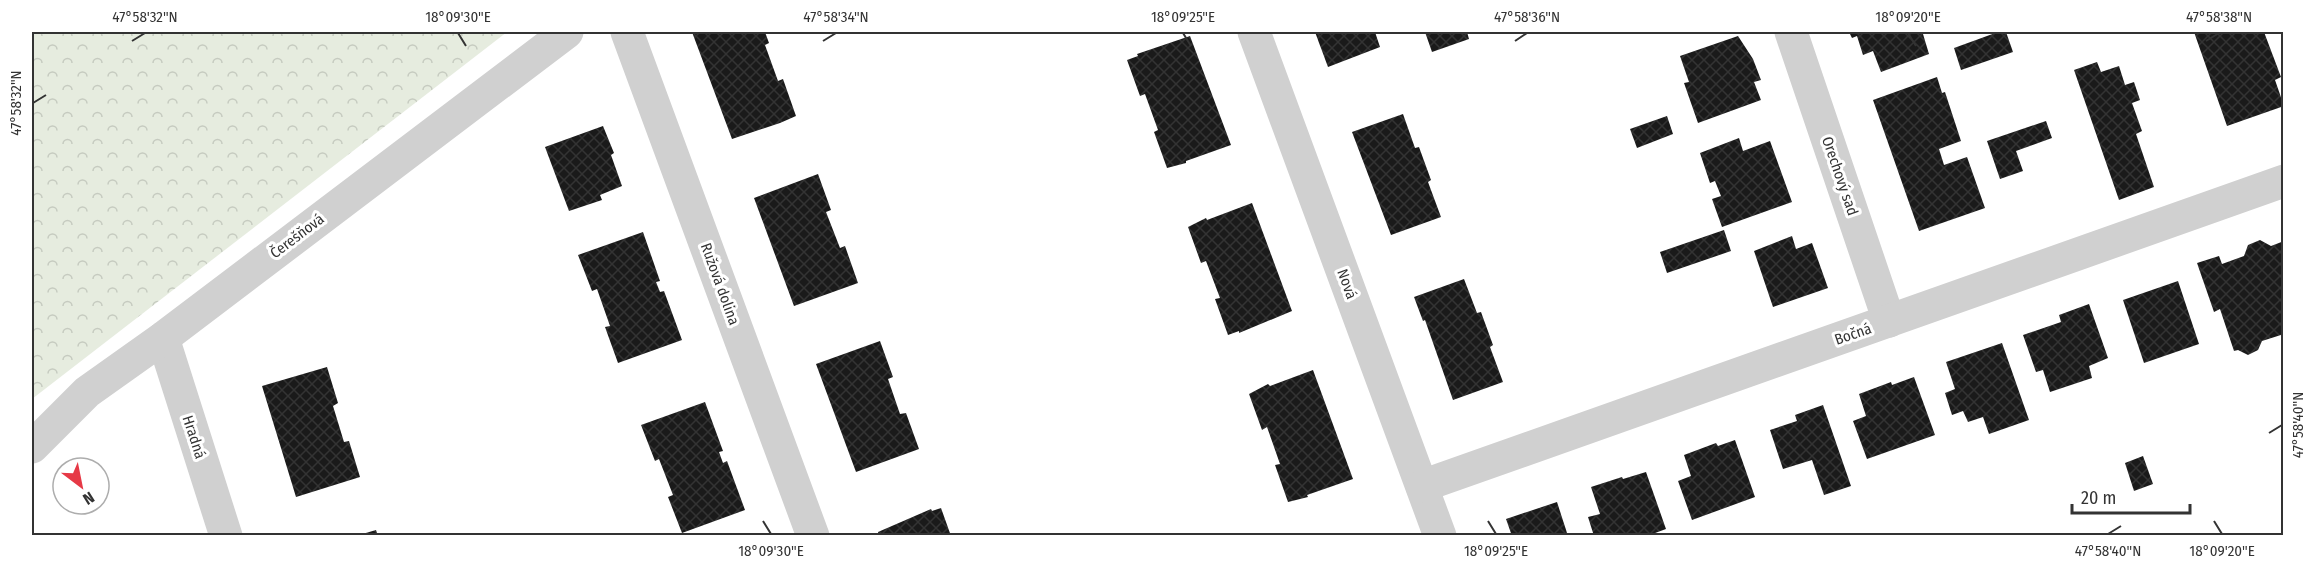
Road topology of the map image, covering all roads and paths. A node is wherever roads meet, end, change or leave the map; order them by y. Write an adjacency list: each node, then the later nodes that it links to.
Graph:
1 (567, 32): 7 (street, Čerešňová)
2 (627, 32): 11 (street, Ružová dolina)
3 (1254, 32): 9 (street, Nová)
4 (1791, 32): 6 (street, Orechový sad)
5 (2283, 181): 6 (street, Bočná)
6 (1889, 321): 9 (street, Bočná)
7 (163, 338): 8 (street, Čerešňová); 10 (street, Hradná)
8 (32, 447)
9 (1422, 486): 12 (street, Nová)
10 (226, 536)
11 (813, 536)
12 (1440, 536)

